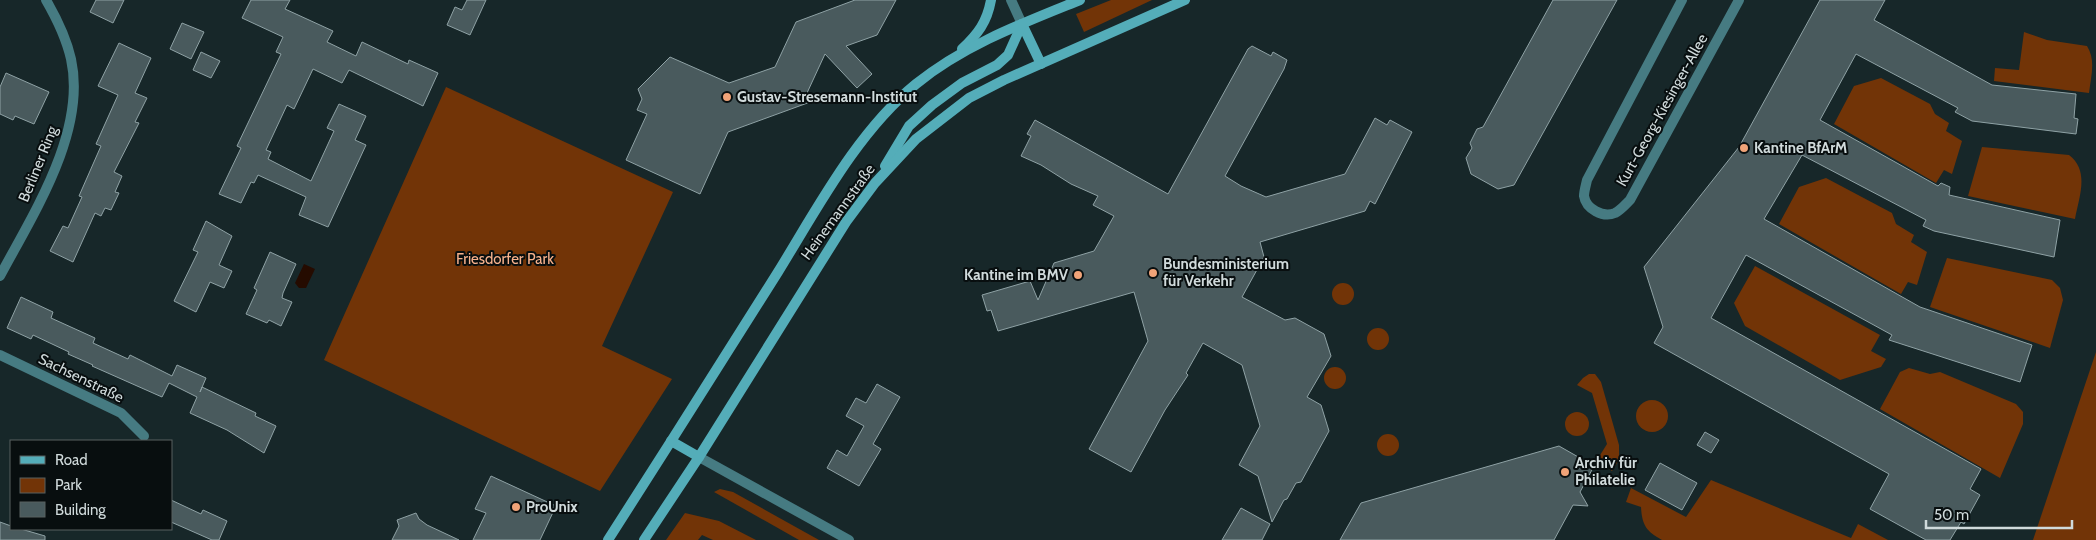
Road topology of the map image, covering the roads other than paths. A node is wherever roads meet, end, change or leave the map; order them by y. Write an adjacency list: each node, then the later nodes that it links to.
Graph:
1 (46, 0): 12 (street, Berliner Ring)
2 (991, 0): 9 (main road)
3 (1011, 0): 8 (street)
4 (1080, 0): 8 (main road, Heinemannstraße)
5 (1185, 0): 10 (main road, Heinemannstraße)
6 (1682, 0): 7 (street, Kurt-Georg-Kiesinger-Allee)
7 (1739, 0)
8 (1022, 24): 9 (main road, Heinemannstraße); 10 (main road); 11 (main road)
9 (951, 58): 15 (main road, Heinemannstraße)
10 (1041, 64): 11 (main road, Heinemannstraße)
11 (875, 183): 16 (main road, Heinemannstraße)
12 (0, 276)
13 (0, 354): 14 (street, Sachsenstraße)
14 (144, 436)
15 (670, 441): 16 (main road); 17 (main road, Heinemannstraße)
16 (699, 457): 18 (main road, Heinemannstraße); 19 (street)
17 (608, 540)
18 (644, 540)
19 (849, 540)

